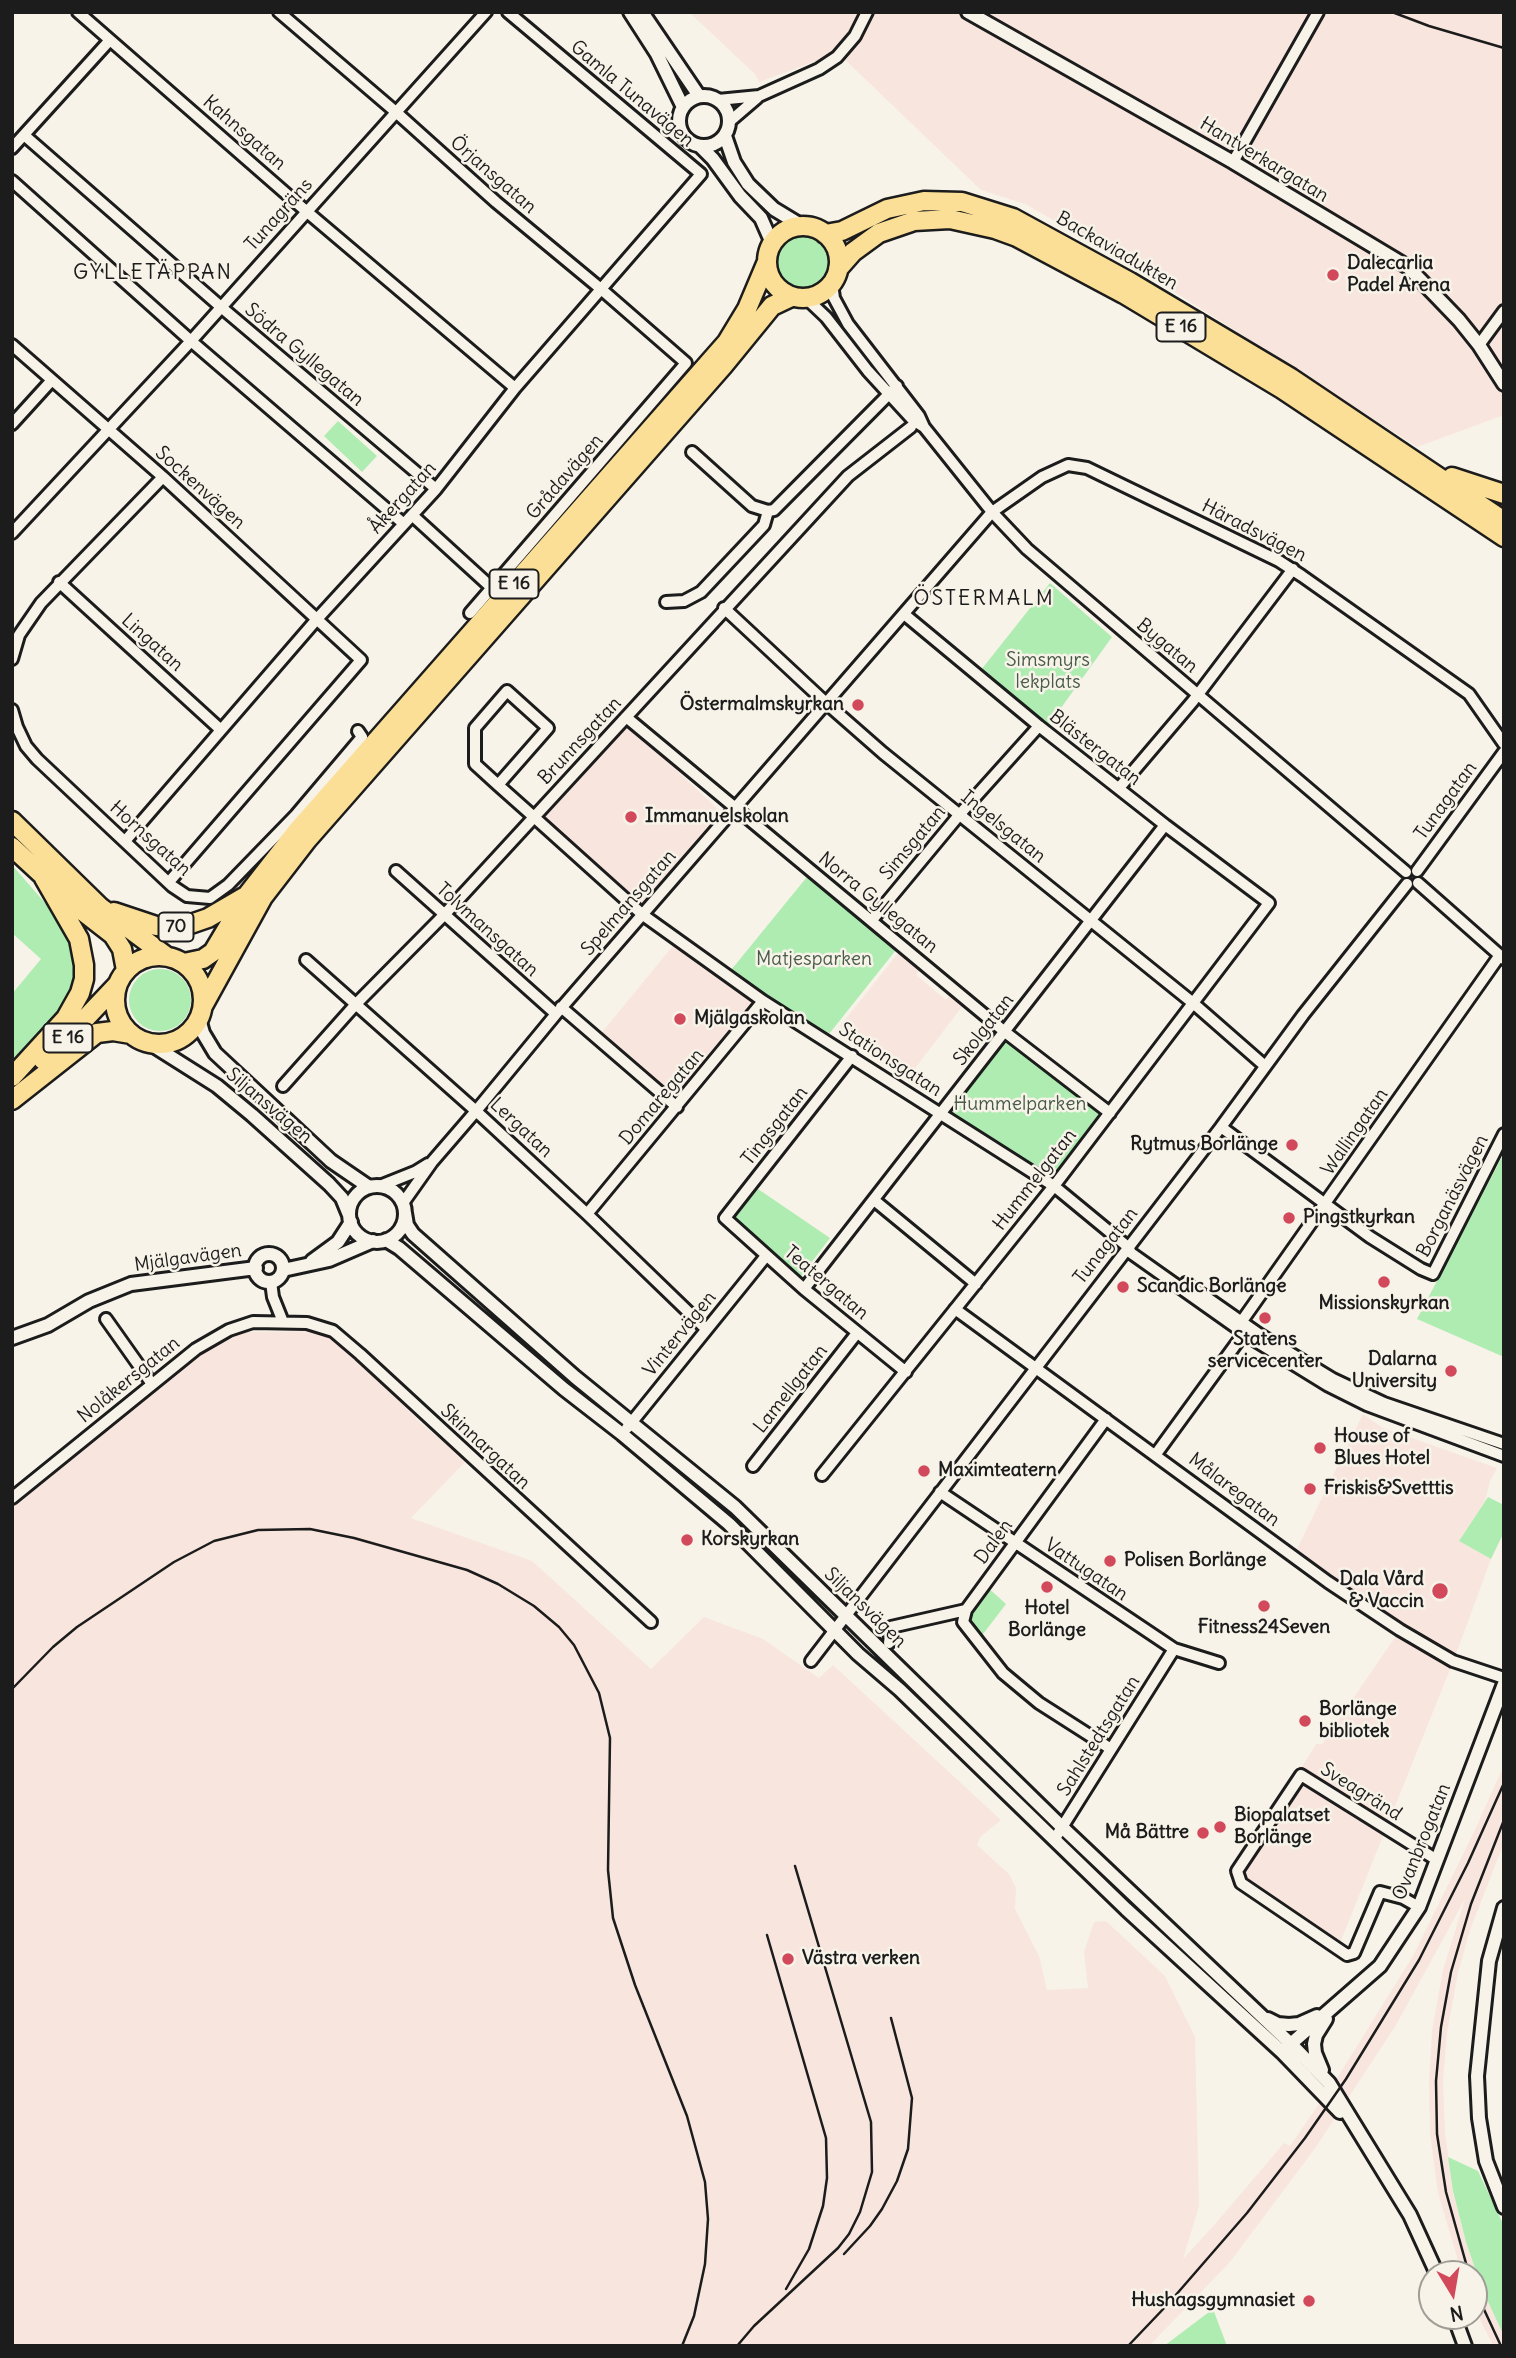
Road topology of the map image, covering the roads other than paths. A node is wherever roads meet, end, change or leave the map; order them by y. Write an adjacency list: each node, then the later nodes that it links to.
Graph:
1 (78, 12): 10 (street, Kahnsgatan)
2 (279, 12): 15 (street, Örjansgatan)
3 (486, 12): 15 (street, Tunagräns)
4 (508, 12): 22 (street, Gamla Tunavägen)
5 (630, 12): 14 (street)
6 (642, 12): 11 (street)
7 (867, 12): 12 (street)
8 (968, 12): 21 (street, Hantverkargatan)
9 (1318, 12): 21 (street)
10 (110, 40): 17 (street); 24 (street, Kahnsgatan)
11 (699, 96): 13 (street); 14 (street)
12 (759, 96): 13 (street); 16 (street)
13 (718, 100): 16 (street)
14 (683, 107): 19 (street)
15 (397, 113): 24 (street, Tunagräns); 30 (street, Örjansgatan)
16 (729, 122): 18 (street)
17 (24, 135): 20 (street); 32 (street, Södra Gyllegatan)
18 (725, 136): 19 (street); 25 (street)
19 (700, 146): 27 (street)
20 (12, 148)
21 (1233, 162): 36 (street, Hantverkargatan)
22 (701, 174): 30 (street, Åkergatan)
23 (12, 181): 34 (street)
24 (306, 211): 32 (street, Tunagräns); 40 (street, Kahnsgatan)
25 (802, 226): 26 (highway); 27 (highway)
26 (825, 234): 29 (highway); 46 (highway, Backaviadukten / E 16)
27 (772, 243): 28 (highway, E 16)
28 (766, 264): 31 (highway); 88 (highway, E 16)
29 (835, 277): 31 (highway, E 16); 41 (street, Bygatan); 56 (highway, Backaviadukten / E 16)
30 (601, 289): 37 (street, Örjansgatan); 40 (street, Åkergatan)
31 (798, 298): 41 (street, Bygatan); 104 (highway, E 16)
32 (221, 307): 34 (street, Tunagräns); 48 (street, Södra Gyllegatan)
33 (1504, 311): 36 (street)
34 (191, 341): 44 (street, Tunagräns); 54 (street)
35 (12, 345): 38 (street, Sockenvägen)
36 (1479, 345): 39 (street, Hantverkargatan)
37 (686, 363): 59 (street, Grådavägen)
38 (52, 380): 42 (street); 44 (street, Sockenvägen)
39 (1504, 384)
40 (515, 388): 48 (street, Åkergatan)
41 (893, 390): 50 (street); 51 (street, Bygatan)
42 (12, 424)
43 (911, 427): 61 (street, Brunnsgatan)
44 (106, 429): 47 (street, Sockenvägen); 55 (street, Tunagräns)
45 (692, 452): 50 (street)
46 (1420, 464): 49 (highway); 53 (highway, Backaviadukten / E 16)
47 (163, 477): 58 (street); 64 (street, Sockenvägen)
48 (436, 489): 52 (street, Åkergatan)
49 (1504, 494)
50 (768, 512): 60 (street)
51 (992, 512): 57 (street, Häradsvägen); 63 (street, Spelmansgatan); 66 (street, Bygatan)
52 (412, 515): 54 (street, Åkergatan); 59 (street)
53 (1504, 521)
54 (404, 524): 64 (street, Åkergatan)
55 (12, 533)
56 (1504, 537)
57 (1293, 569): 66 (street); 73 (street, Häradsvägen)
58 (59, 582): 65 (street); 71 (street, Lingatan)
59 (492, 588): 62 (street, Grådavägen)
60 (666, 602)
61 (724, 608): 67 (street, Ingelsgatan); 69 (street, Brunnsgatan)
62 (470, 613)
63 (904, 614): 67 (street, Spelmansgatan); 70 (street, Blästergatan)
64 (317, 618): 71 (street, Åkergatan); 87 (street, Sockenvägen)
65 (12, 659)
66 (1198, 694): 76 (street); 86 (street, Bygatan)
67 (826, 703): 77 (street, Spelmansgatan); 78 (street, Ingelsgatan)
68 (12, 710): 82 (street, Hornsgatan)
69 (626, 717): 77 (street, Norra Gyllegatan); 79 (street, Brunnsgatan)
70 (1039, 726): 76 (street, Blästergatan); 78 (street, Simsgatan)
71 (221, 730): 82 (street, Åkergatan)
72 (358, 731): 87 (street, Hornsgatan)
73 (1504, 744)
74 (1504, 752): 86 (street, Tunagatan)
75 (498, 785): 75 (street, Stationsgatan); 79 (street, Stationsgatan)
76 (1119, 788): 81 (street, Blästergatan)
77 (734, 808): 92 (street, Spelmansgatan); 93 (street, Norra Gyllegatan)
78 (960, 814): 93 (street, Simsgatan); 94 (street, Ingelsgatan)
79 (534, 817): 91 (street, Brunnsgatan); 92 (street, Stationsgatan)
80 (12, 821): 90 (highway, 70)
81 (1165, 825): 89 (street, Blästergatan); 94 (street, Skolgatan)
82 (126, 840): 87 (street, Hornsgatan)
83 (12, 847): 85 (highway)
84 (396, 871): 91 (street, Tolvmansgatan)
85 (44, 878): 99 (highway); 110 (highway)
86 (1412, 878): 96 (street, Bygatan); 109 (street, Tunagatan)
87 (169, 882)
88 (247, 895): 90 (highway, 70); 98 (highway, E 16)
89 (1269, 903): 101 (street, Hummelgatan)
90 (100, 907): 95 (highway, 70)
91 (444, 915): 102 (street, Brunnsgatan); 103 (street, Tolvmansgatan)
92 (643, 915): 100 (street, Stationsgatan); 103 (street, Spelmansgatan)
93 (872, 920): 105 (street, Norra Gyllegatan)
94 (1090, 922): 101 (street, Ingelsgatan); 105 (street, Skolgatan)
95 (166, 956): 98 (highway); 99 (highway)
96 (1502, 957): 124 (street, Wallingatan)
97 (306, 960): 102 (street, Lergatan)
98 (184, 963): 104 (highway)
99 (122, 978): 106 (highway); 111 (highway, E 16)
100 (763, 1001): 108 (street, Stationsgatan); 114 (street, Domaregatan)
101 (1193, 1003): 109 (street, Ingelsgatan); 116 (street, Hummelgatan)
102 (356, 1004): 112 (street, Brunnsgatan); 115 (street, Lergatan)
103 (559, 1010): 114 (street, Tolvmansgatan); 115 (street, Spelmansgatan)
104 (201, 1012): 107 (highway); 121 (street, Siljansvägen)
105 (1005, 1032): 116 (street, Norra Gyllegatan); 117 (street, Skolgatan)
106 (131, 1034): 107 (highway); 113 (highway, E 16)
107 (149, 1043): 127 (street, Siljansvägen)
108 (852, 1056): 117 (street, Stationsgatan); 128 (street, Tingsgatan)
109 (1265, 1066): 118 (street, Tunagatan)
110 (12, 1077)
111 (12, 1083)
112 (283, 1086)
113 (12, 1100)
114 (677, 1107): 126 (street, Domaregatan)
115 (477, 1111): 120 (street, Spelmansgatan); 126 (street, Lergatan)
116 (1110, 1113): 122 (street, Hummelgatan)
117 (941, 1114): 122 (street, Stationsgatan); 123 (street, Skolgatan)
118 (1221, 1126): 124 (street); 130 (street, Tunagatan)
119 (1504, 1135): 124 (street, Borganäsvägen)
120 (432, 1161): 121 (street, Spelmansgatan); 125 (street, Spelmansgatan)
121 (374, 1186): 125 (street); 127 (street)
122 (1054, 1186): 130 (street, Stationsgatan); 136 (street, Hummelgatan)
123 (874, 1200): 136 (street); 137 (street, Skolgatan)
124 (1324, 1204): 141 (street, Wallingatan)
125 (404, 1208): 129 (street); 149 (street, Siljansvägen)
126 (587, 1214): 142 (street, Lergatan)
127 (350, 1218): 129 (street); 132 (street)
128 (724, 1218): 131 (street, Teatergatan)
129 (380, 1240): 132 (street); 149 (street, Siljansvägen)
130 (1128, 1247): 141 (street, Stationsgatan); 145 (street, Tunagatan)
131 (766, 1256): 137 (street, Teatergatan); 142 (street, Vintervägen)
132 (306, 1264): 134 (street)
133 (256, 1268): 134 (street); 135 (street); 144 (street, Mjälgavägen)
134 (283, 1270): 135 (street)
135 (271, 1282): 140 (street)
136 (976, 1284): 138 (street, Hummelgatan)
137 (804, 1289): 143 (street, Teatergatan)
138 (955, 1309): 145 (street, Målaregatan); 146 (street, Hummelgatan)
139 (106, 1319): 147 (street)
140 (283, 1322): 147 (street, Nolåkersgatan); 160 (street, Skinnargatan)
141 (1243, 1327): 150 (street, Stationsgatan); 151 (street, Wallingatan); 152 (street, Stationsgatan)
142 (706, 1329): 149 (street, Vintervägen)
143 (857, 1333): 146 (street, Teatergatan); 153 (street, Lamellgatan)
144 (12, 1338)
145 (1035, 1368): 148 (street, Målaregatan); 155 (street, Tunagatan)
146 (906, 1372): 154 (street, Hummelgatan)
147 (152, 1384): 156 (street, Nolåkersgatan)
148 (1105, 1419): 151 (street, Målaregatan); 157 (street, Dalen)
149 (626, 1429): 159 (street, Siljansvägen); 161 (street, Siljansvägen)
150 (1504, 1444)
151 (1156, 1454): 166 (street, Målaregatan)
152 (1504, 1456)
153 (753, 1466)
154 (822, 1475)
155 (940, 1492): 157 (street, Vattugatan); 159 (street, Tunagatan)
156 (12, 1498)
157 (1015, 1543): 158 (street, Dalen); 163 (street, Vattugatan)
158 (966, 1610): 162 (street); 168 (street)
159 (846, 1617): 161 (street, Tunagatan); 169 (street, Siljansvägen)
160 (650, 1622)
161 (835, 1630): 164 (street, Tunagatan); 170 (street, Siljansvägen)
162 (889, 1643)
163 (1174, 1650): 165 (street, Vattugatan); 168 (street, Sahlstedtsgatan)
164 (811, 1661)
165 (1219, 1664)
166 (1504, 1678)
167 (1504, 1684): 171 (street, Ovanbrogatan)
168 (1111, 1749): 169 (street, Sahlstedtsgatan)
169 (1062, 1827): 170 (street, Sahlstedtsgatan); 175 (street, Siljansvägen)
170 (1054, 1840): 176 (street, Siljansvägen)
171 (1437, 1860): 172 (street, Ovanbrogatan); 172 (street, Sveagränd)
172 (1419, 1907): 174 (street, Ovanbrogatan)
173 (1504, 1908): 179 (street)
174 (1332, 2009): 175 (street); 176 (street, Ovanbrogatan); 177 (street)
175 (1261, 2016): 176 (street, Siljansvägen)
176 (1286, 2048): 177 (street); 178 (street)
177 (1329, 2083): 178 (street)
178 (1362, 2139): 180 (street)
179 (1504, 2207)
180 (1431, 2260)

